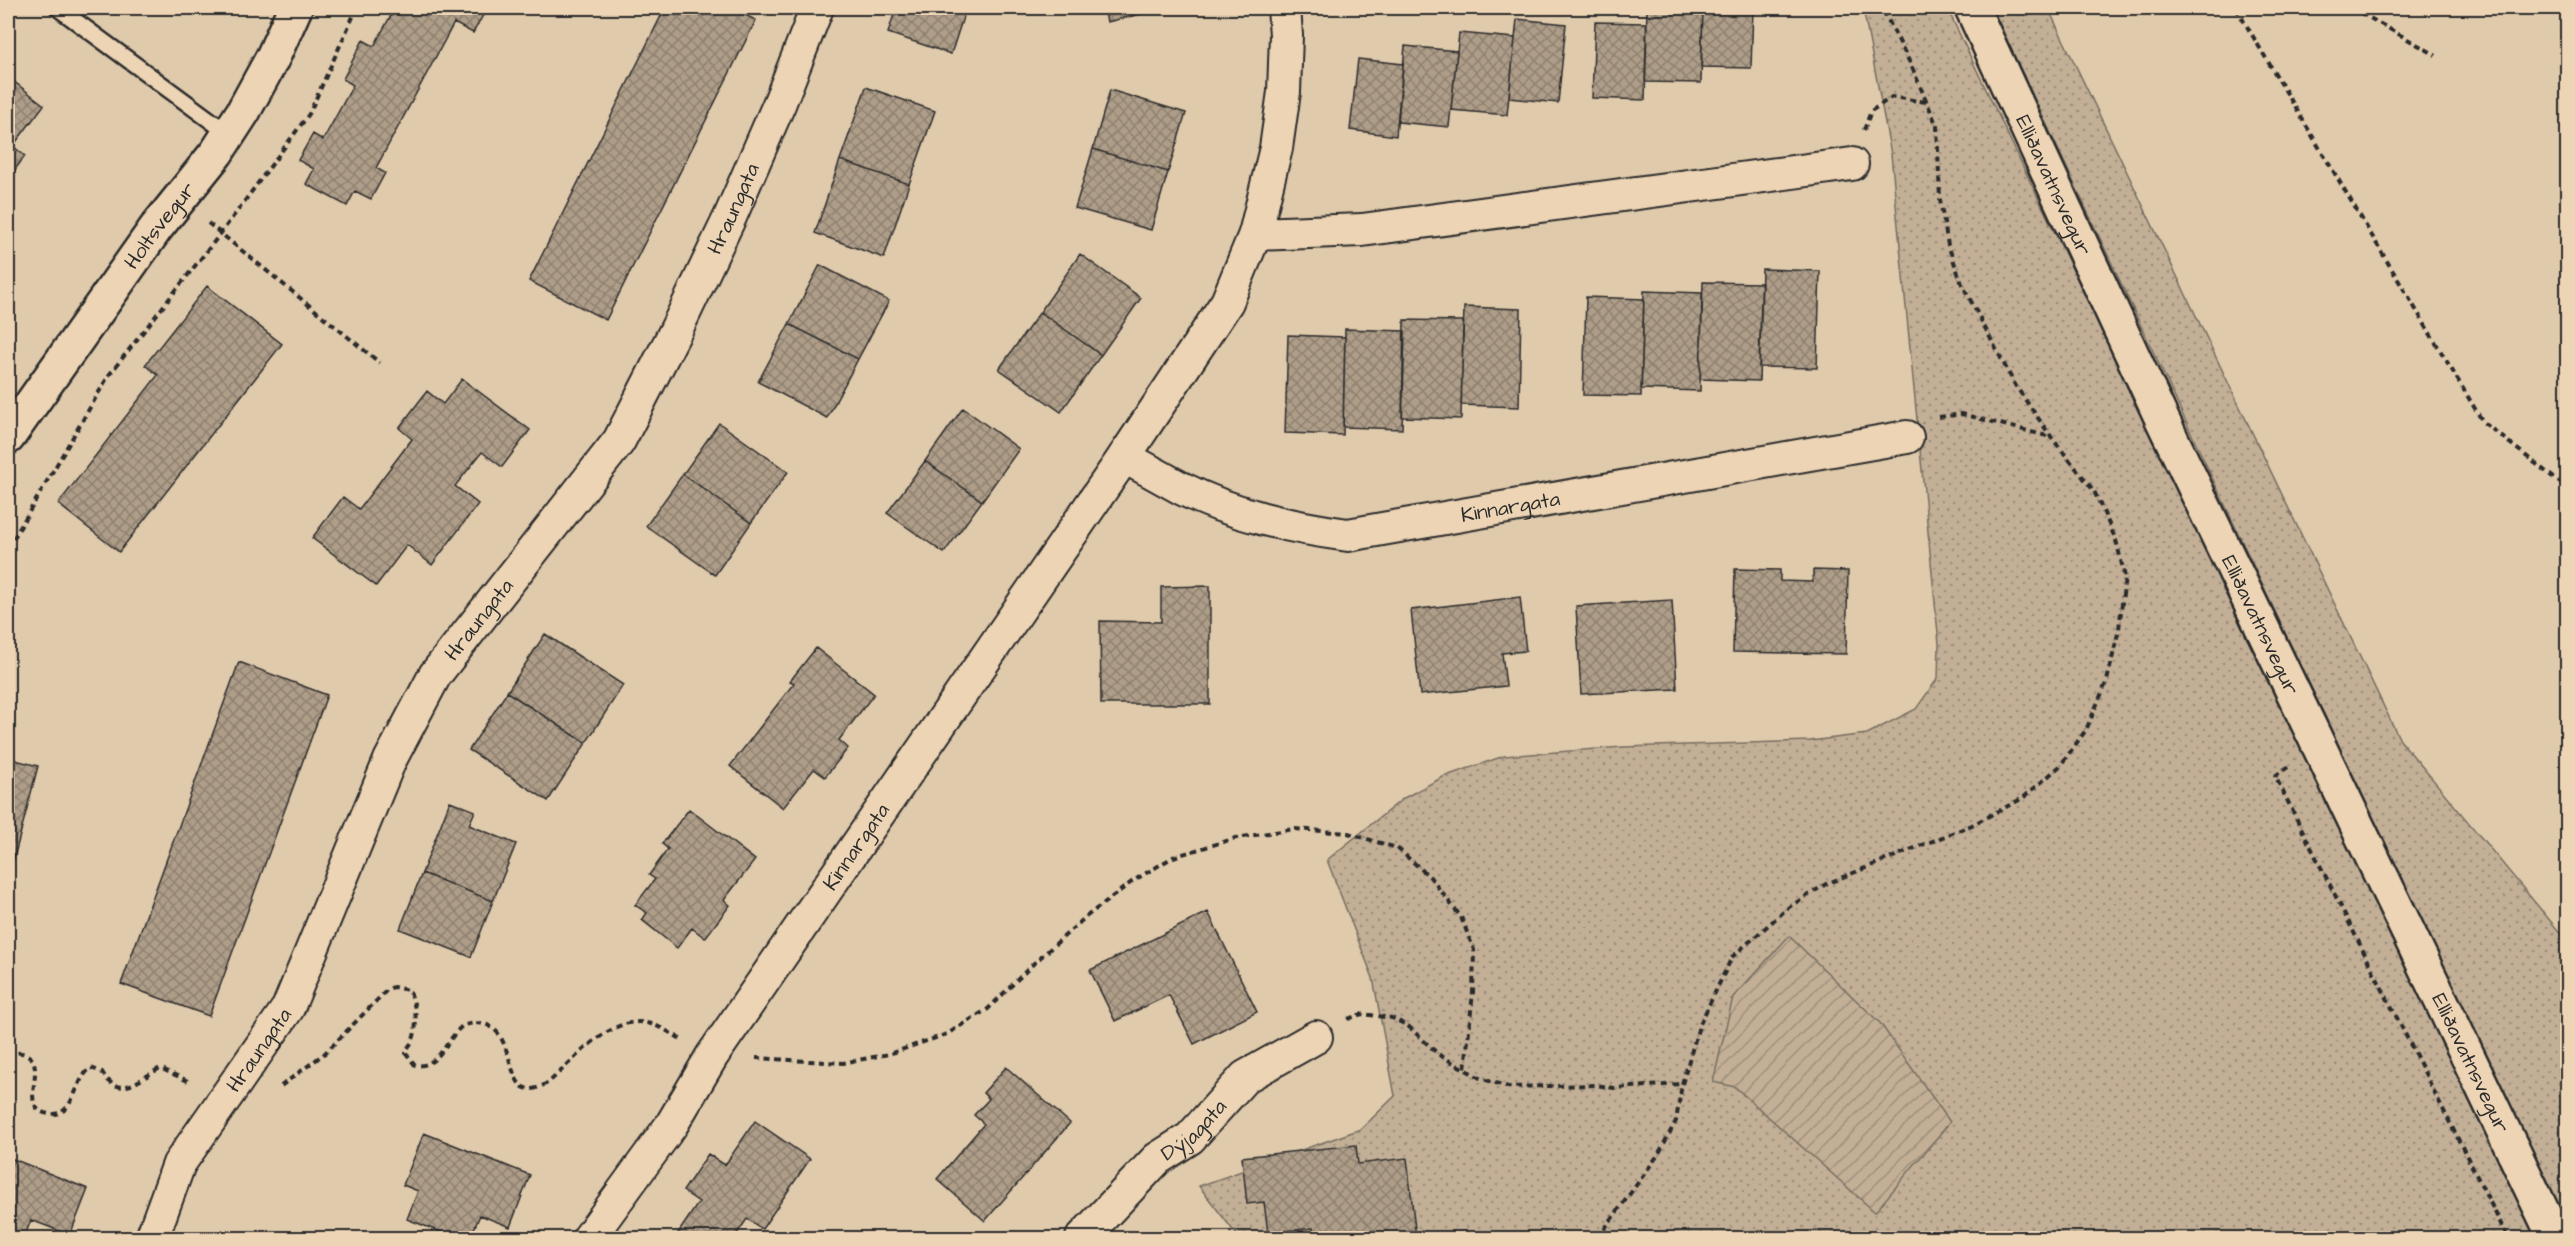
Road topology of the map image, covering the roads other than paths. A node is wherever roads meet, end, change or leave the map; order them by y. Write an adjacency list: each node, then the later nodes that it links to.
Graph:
1 (58, 8): 6 (lane)
2 (295, 8): 6 (main road, Holtsvegur)
3 (817, 8): 13 (street, Hraungata)
4 (1284, 8): 8 (street, Kinnargata)
5 (1972, 8): 16 (main road, Elliðavatnsvegur)
6 (229, 134): 9 (main road, Holtsvegur)
7 (1852, 164): 8 (street)
8 (1255, 234): 11 (street, Kinnargata)
9 (8, 437)
10 (1907, 437): 11 (street, Kinnargata)
11 (1124, 457): 14 (street, Kinnargata)
12 (1316, 1037): 15 (street, Dýjagata)
13 (152, 1239)
14 (589, 1239)
15 (1082, 1239)
16 (2555, 1239)

